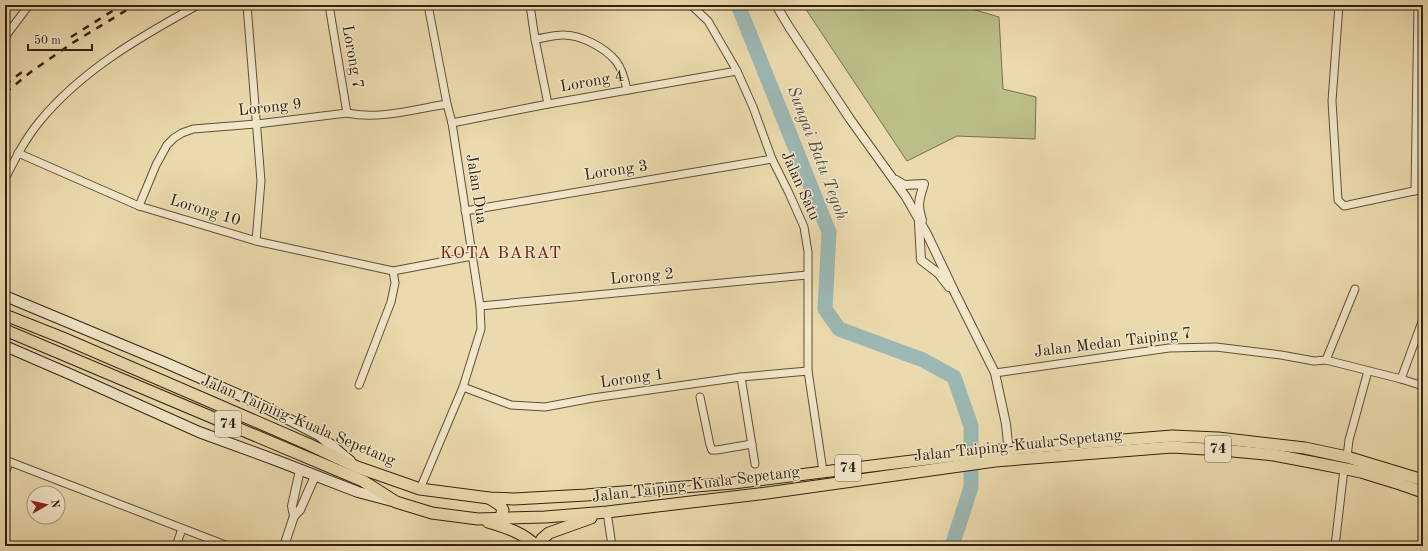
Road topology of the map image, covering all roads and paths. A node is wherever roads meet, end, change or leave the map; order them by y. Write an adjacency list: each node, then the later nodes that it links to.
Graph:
1 (28, 5): 11 (street)
2 (198, 5): 20 (street)
3 (247, 5): 19 (street)
4 (329, 5): 17 (street, Lorong 7)
5 (428, 5): 15 (street, Jalan Dua)
6 (530, 5): 12 (street)
7 (691, 5): 13 (street, Jalan Satu)
8 (776, 5): 22 (street)
9 (1339, 5): 25 (street)
10 (1418, 5): 25 (street)
11 (5, 35)
12 (535, 39): 14 (street); 16 (street)
13 (737, 71): 14 (street, Lorong 4); 21 (street, Jalan Satu)
14 (627, 90): 16 (street, Lorong 4)
15 (447, 104): 17 (street, Lorong 9); 18 (street, Jalan Dua)
16 (548, 104): 18 (street, Lorong 4)
17 (347, 113): 19 (street, Lorong 9)
18 (452, 123): 27 (street, Jalan Dua)
19 (257, 124): 26 (street, Lorong 9); 30 (street)
20 (18, 153): 23 (street); 26 (street, Lorong 10)
21 (772, 159): 27 (street, Lorong 3); 33 (street, Jalan Satu)
22 (890, 175): 28 (street); 29 (street)
23 (5, 178)
24 (1423, 189): 25 (street)
25 (1415, 191)
26 (139, 206): 30 (street, Lorong 10)
27 (465, 211): 31 (street, Jalan Dua)
28 (919, 221): 29 (street); 35 (street)
29 (927, 234): 35 (street)
30 (256, 241): 32 (street, Lorong 10)
31 (472, 256): 32 (street, Lorong 10); 37 (street, Jalan Dua)
32 (393, 271): 48 (street)
33 (807, 275): 37 (street, Lorong 2); 44 (street, Jalan Satu)
34 (1355, 289): 42 (street)
35 (956, 295): 45 (street)
36 (5, 296): 60 (main road)
37 (480, 306): 50 (street, Jalan Dua)
38 (5, 315): 60 (main road, Jalan Taiping-Kuala Sepetang / 74)
39 (1423, 319): 47 (street)
40 (5, 330): 70 (main road, Jalan Taiping-Kuala Sepetang / 74)
41 (5, 346): 62 (main road)
42 (1326, 360): 43 (street, Jalan Medan Taiping 7); 45 (street, Jalan Medan Taiping 7)
43 (1368, 371): 47 (street, Jalan Medan Taiping 7); 55 (street)
44 (808, 372): 46 (street, Lorong 1); 63 (street, Jalan Satu)
45 (995, 372): 53 (street)
46 (741, 378): 50 (street, Lorong 1); 52 (street)
47 (1401, 379): 49 (street, Jalan Medan Taiping 7)
48 (359, 385)
49 (1423, 386)
50 (463, 387): 67 (street, Jalan Dua)
51 (700, 397): 52 (street)
52 (752, 444): 59 (street)
53 (1009, 449): 54 (main road, Jalan Taiping-Kuala Sepetang / 74); 55 (main road, Jalan Taiping-Kuala Sepetang / 74); 57 (street)
54 (995, 456): 56 (main road, Jalan Taiping-Kuala Sepetang / 74); 57 (main road, Jalan Taiping-Kuala Sepetang / 74)
55 (1347, 457): 66 (main road, Jalan Taiping-Kuala Sepetang / 74)
56 (963, 460): 63 (main road, Jalan Taiping-Kuala Sepetang / 74); 71 (main road, Jalan Taiping-Kuala Sepetang / 74)
57 (1009, 460): 61 (main road, Jalan Taiping-Kuala Sepetang / 74)
58 (7, 461): 64 (street); 75 (street)
59 (755, 464)
60 (357, 467): 67 (main road, Jalan Taiping-Kuala Sepetang / 74)
61 (1344, 469): 68 (main road, Jalan Taiping-Kuala Sepetang / 74); 84 (street)
62 (300, 470): 65 (main road); 72 (street)
63 (823, 471): 69 (main road, Jalan Taiping-Kuala Sepetang / 74)
64 (5, 474)
65 (315, 476): 70 (main road); 72 (street)
66 (1423, 480)
67 (420, 488): 69 (main road, Jalan Taiping-Kuala Sepetang / 74)
68 (1423, 492)
69 (490, 498): 74 (main road)
70 (396, 502): 73 (main road, Jalan Taiping-Kuala Sepetang / 74)
71 (607, 512): 74 (main road, Jalan Taiping-Kuala Sepetang / 74); 82 (main road); 83 (street)
72 (294, 516): 80 (street)
73 (478, 519): 74 (main road, Jalan Taiping-Kuala Sepetang / 74); 81 (main road)
74 (497, 519)
75 (182, 529): 78 (street); 79 (street)
76 (5, 544): 77 (street)
77 (11, 546)
78 (176, 546)
79 (228, 546)
80 (284, 546)
81 (536, 546)
82 (539, 546)
83 (612, 546)
84 (1335, 546)

